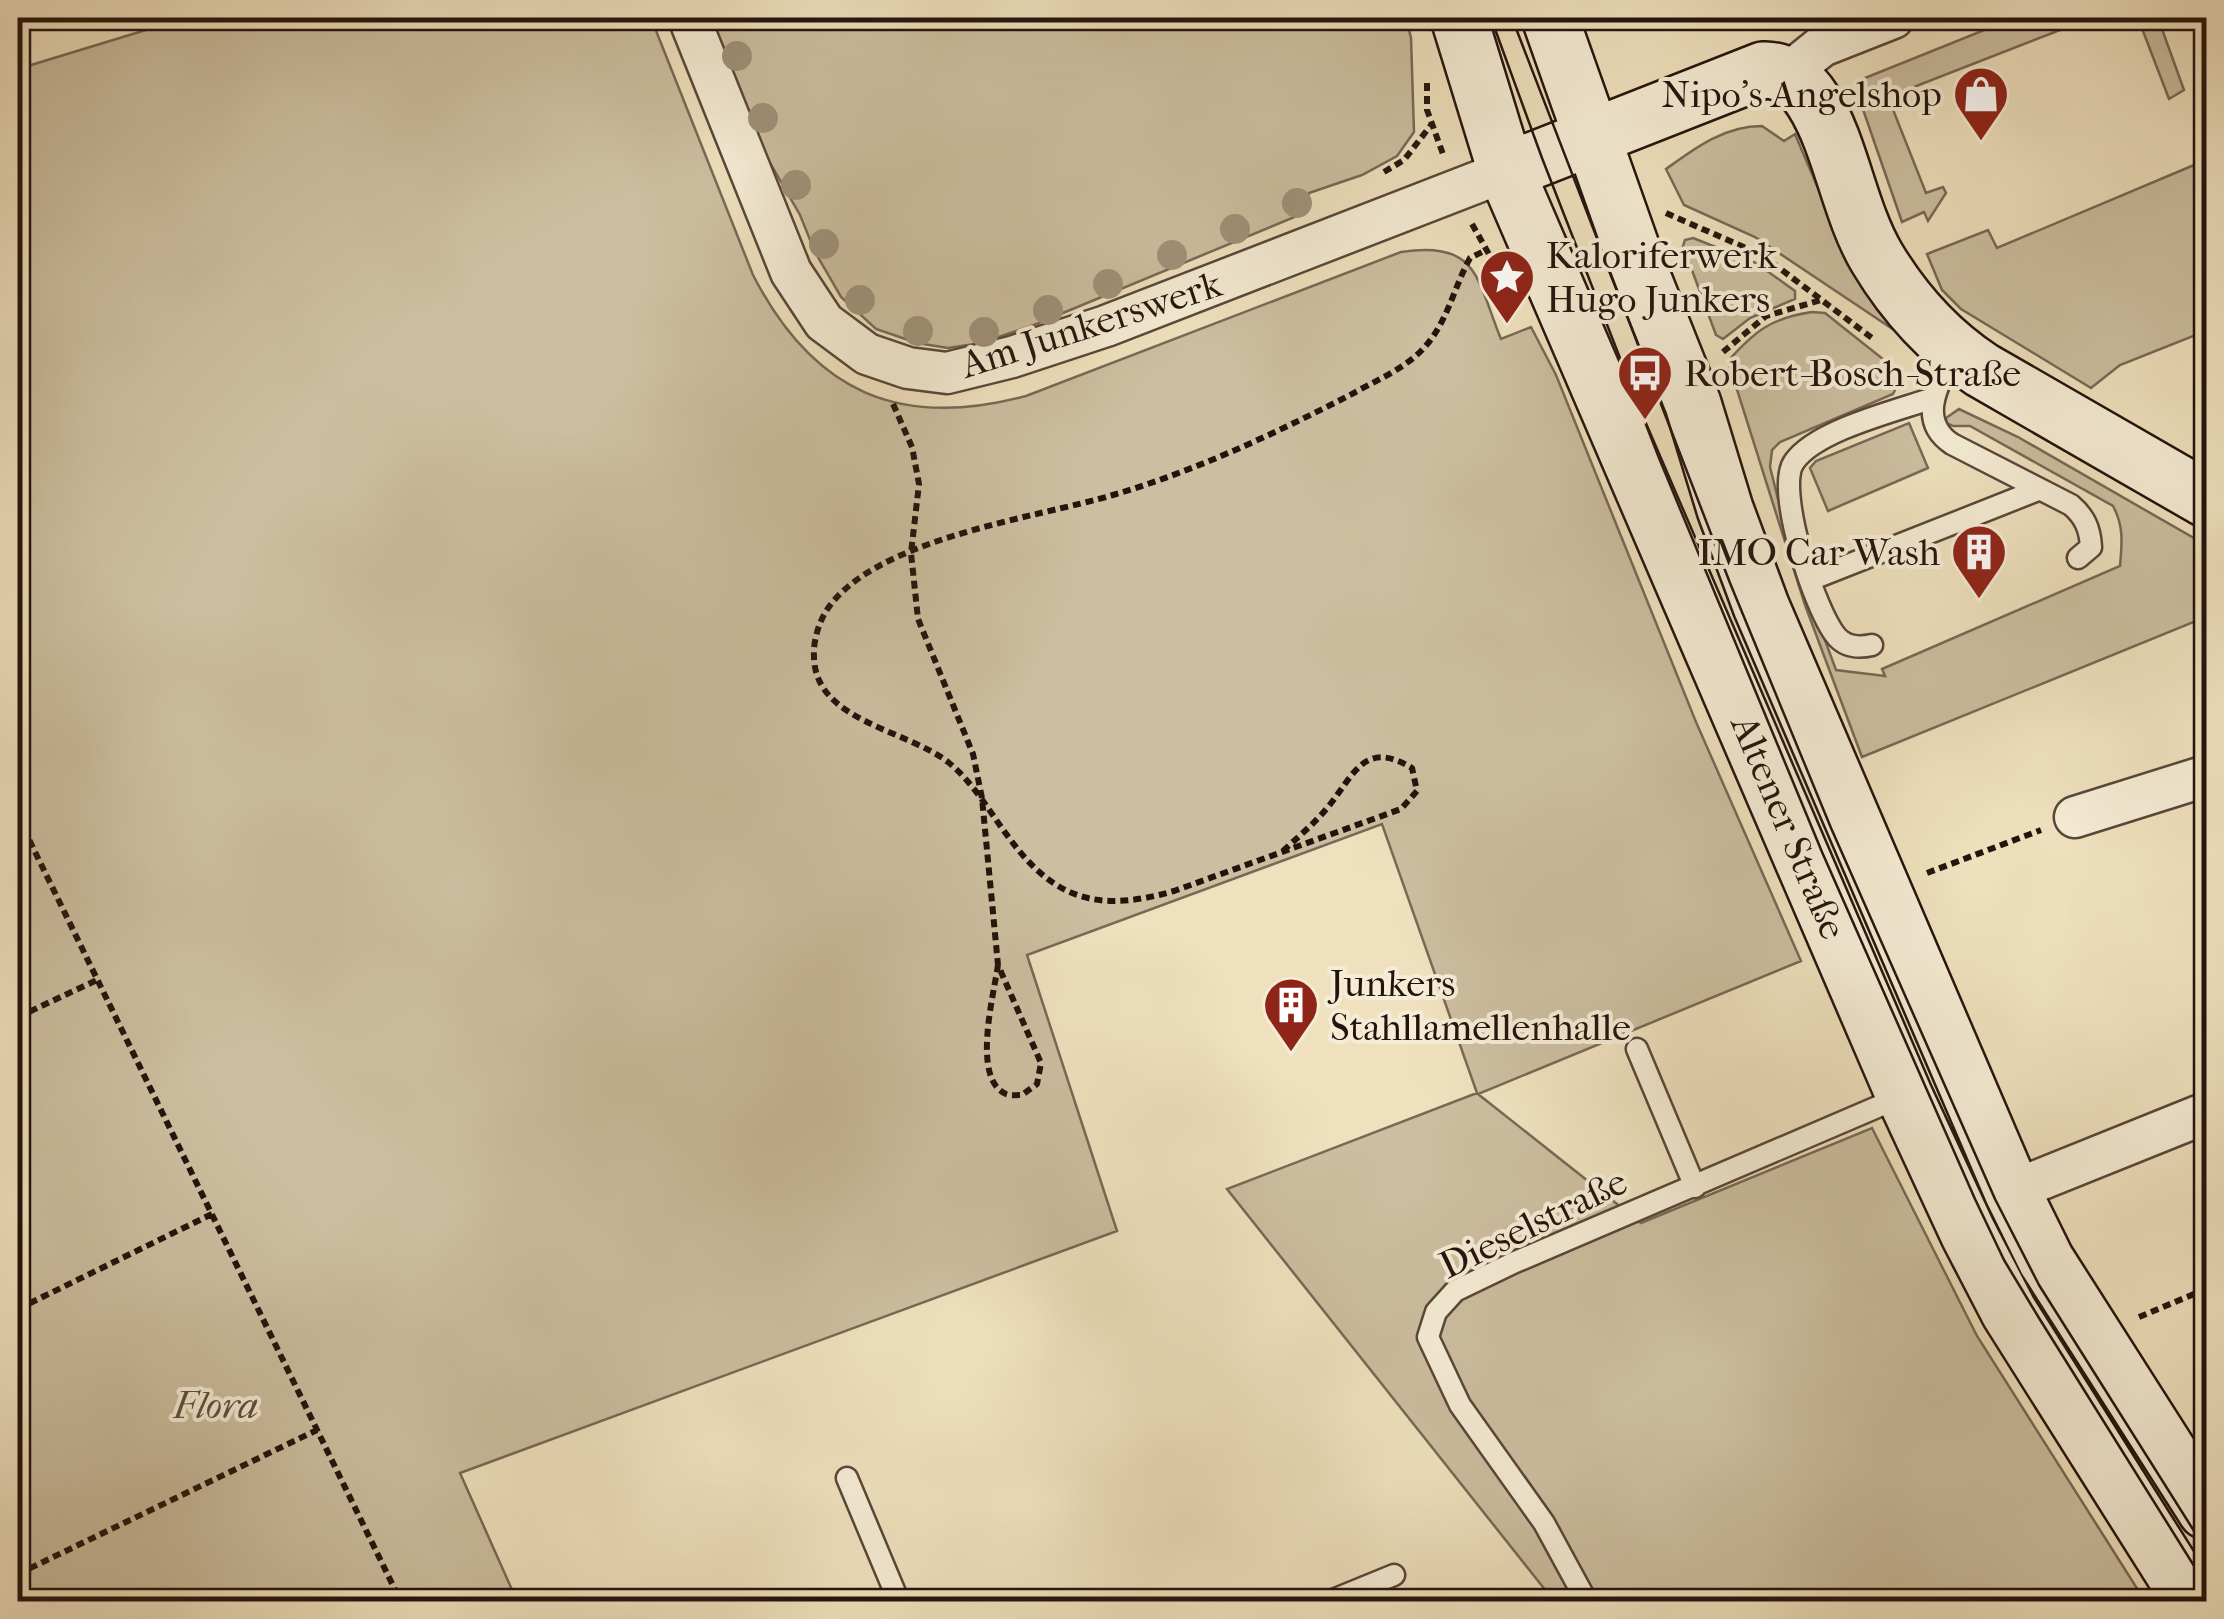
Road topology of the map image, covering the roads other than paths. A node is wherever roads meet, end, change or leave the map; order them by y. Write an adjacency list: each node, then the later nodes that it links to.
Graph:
1 (689, 18): 7 (street, Am Junkerswerk)
2 (1459, 18): 7 (main road, Altener Straße)
3 (1550, 18): 6 (main road, Altener Straße)
4 (1893, 18): 5 (street)
5 (1786, 75): 6 (main road); 8 (main road)
6 (1594, 138): 7 (main road); 20 (main road, Altener Straße)
7 (1506, 171): 17 (main road, Altener Straße)
8 (1944, 375): 9 (lane); 10 (main road); 12 (lane)
9 (2038, 490): 11 (lane); 12 (lane)
10 (2206, 498)
11 (2078, 558)
12 (1810, 580): 13 (lane)
13 (1872, 645)
14 (2206, 776): 15 (street)
15 (2075, 816)
16 (1636, 1048): 19 (lane)
17 (1904, 1095): 19 (lane, Dieselstraße); 27 (main road, Altener Straße)
18 (2206, 1113): 20 (street)
19 (1695, 1186): 26 (lane, Dieselstraße)
20 (2012, 1191): 22 (main road, Altener Straße)
21 (847, 1478): 24 (lane)
22 (2206, 1511)
23 (1394, 1575): 25 (lane)
24 (899, 1602)
25 (1328, 1602)
26 (1587, 1602)
27 (2192, 1602)

